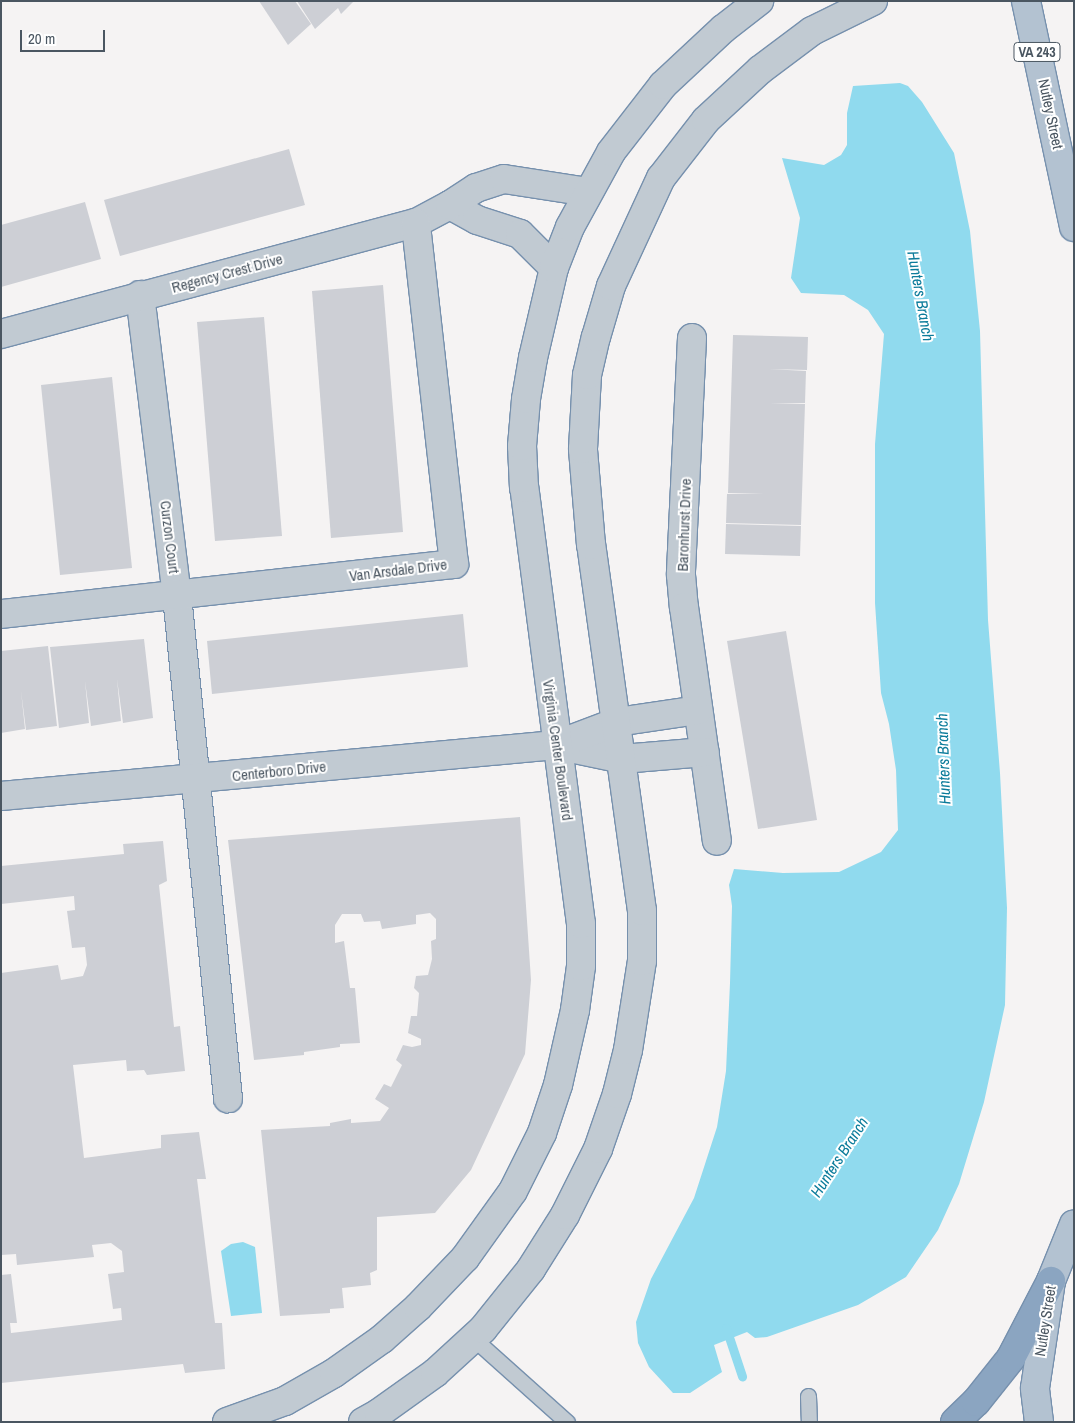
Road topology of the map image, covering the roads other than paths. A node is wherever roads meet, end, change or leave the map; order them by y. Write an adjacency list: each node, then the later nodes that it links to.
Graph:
1 (759, 1): 4 (street, Virginia Center Boulevard)
2 (873, 1): 15 (street)
3 (1026, 1): 7 (main road, Nutley Street / VA 243)
4 (588, 192): 5 (street, Regency Crest Drive); 8 (street, Virginia Center Boulevard)
5 (450, 205): 6 (street, Regency Crest Drive); 8 (street)
6 (416, 223): 9 (street, Regency Crest Drive); 12 (street, Van Arsdale Drive)
7 (1074, 227)
8 (554, 268): 16 (street, Virginia Center Boulevard)
9 (140, 295): 10 (street, Regency Crest Drive); 12 (street, Curzon Court)
10 (1, 334)
11 (692, 338): 14 (street, Baronhurst Drive)
12 (177, 596): 13 (street, Van Arsdale Drive); 19 (street, Curzon Court)
13 (1, 614)
14 (698, 710): 15 (street); 17 (street, Baronhurst Drive)
15 (616, 722): 16 (street); 18 (street)
16 (556, 745): 18 (street); 19 (street, Centerboro Drive); 27 (street, Virginia Center Boulevard)
17 (704, 752): 18 (street); 21 (street, Baronhurst Drive)
18 (622, 760): 25 (street)
19 (196, 779): 20 (street, Centerboro Drive); 22 (street, Curzon Court)
20 (1, 796)
21 (717, 842)
22 (228, 1098)
23 (1074, 1224): 24 (main road, Nutley Street)
24 (1052, 1281): 31 (highway); 32 (main road, Nutley Street)
25 (472, 1338): 28 (street); 29 (lane)
26 (808, 1396): 30 (lane)
27 (227, 1422)
28 (363, 1422)
29 (567, 1422)
30 (809, 1422)
31 (956, 1422)
32 (1039, 1422)

